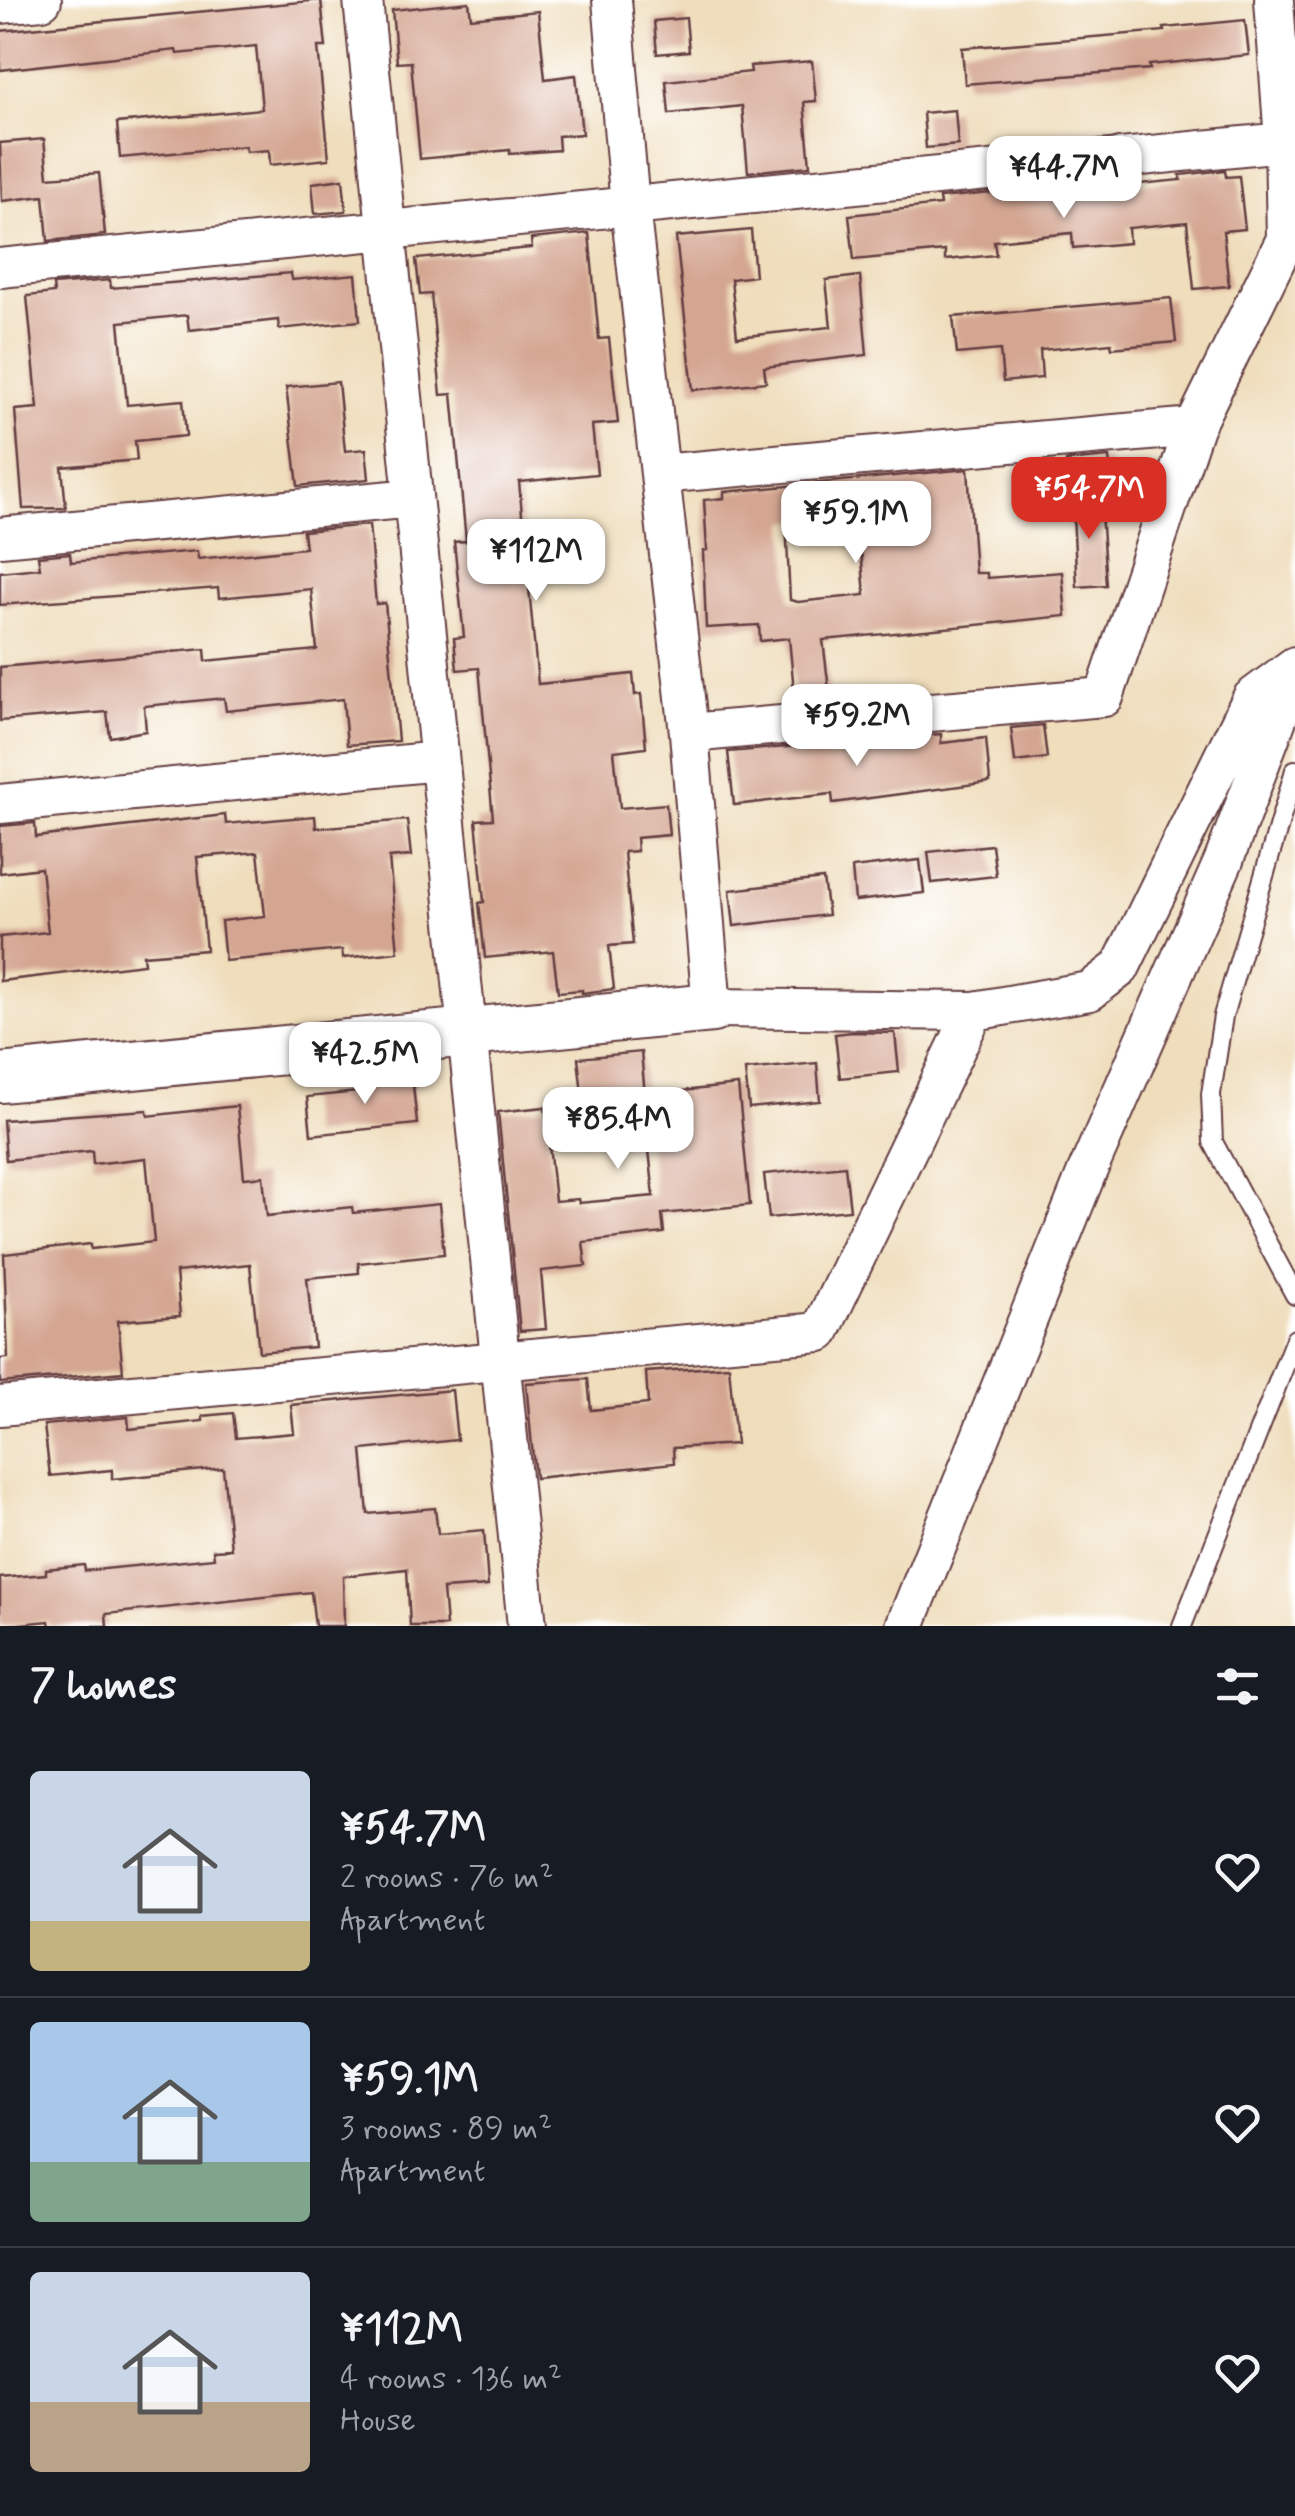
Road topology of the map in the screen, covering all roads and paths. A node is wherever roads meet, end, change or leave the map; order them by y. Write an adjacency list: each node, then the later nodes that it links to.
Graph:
1 (42, 0): 5 (street)
2 (363, 0): 8 (street)
3 (612, 0): 7 (street)
4 (1274, 0): 6 (street)
5 (2, 2)
6 (1284, 142): 7 (street); 10 (street)
7 (630, 206): 8 (street); 11 (street)
8 (386, 230): 9 (street); 12 (street)
9 (0, 268)
10 (1194, 428): 11 (street); 15 (street)
11 (660, 474): 15 (street)
12 (413, 498): 13 (street); 16 (street)
13 (0, 537)
14 (1295, 668): 20 (street); 28 (street)
15 (689, 733): 19 (street)
16 (439, 761): 18 (street); 21 (street)
17 (1295, 770): 23 (lane)
18 (0, 804)
19 (712, 1008): 20 (street); 21 (street)
20 (974, 1011): 25 (street)
21 (467, 1032): 22 (street); 25 (street)
22 (0, 1078)
23 (1295, 1295)
24 (1295, 1339): 29 (lane)
25 (500, 1360): 26 (street); 27 (street)
26 (0, 1406)
27 (527, 1626)
28 (904, 1626)
29 (1182, 1626)

